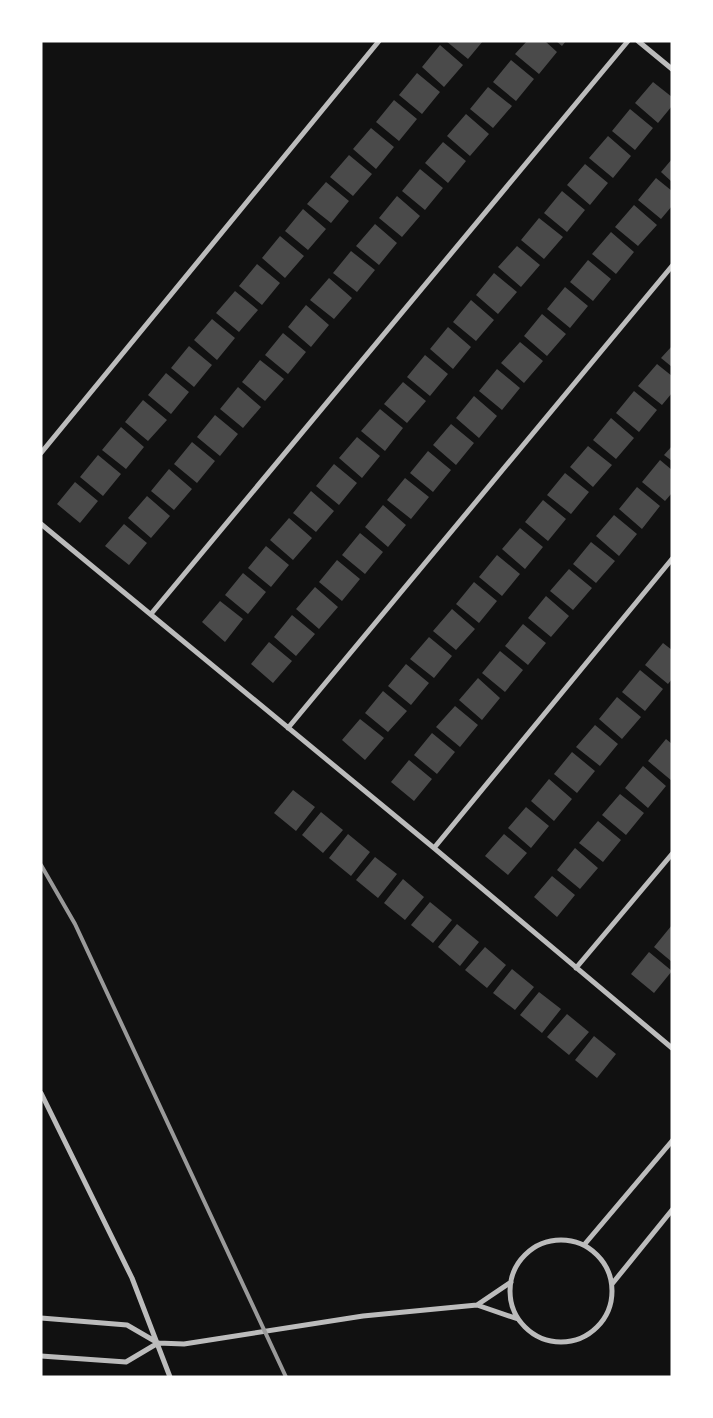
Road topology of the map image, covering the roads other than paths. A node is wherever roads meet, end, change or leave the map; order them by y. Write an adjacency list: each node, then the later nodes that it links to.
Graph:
1 (379, 41): 6 (street)
2 (628, 41): 9 (street)
3 (638, 41): 4 (street)
4 (672, 69)
5 (672, 266): 10 (street)
6 (41, 453)
7 (41, 524): 9 (street)
8 (672, 559): 11 (street)
9 (151, 614): 10 (street)
10 (288, 728): 11 (street)
11 (434, 848): 13 (street)
12 (672, 854): 13 (street)
13 (576, 968): 14 (street)
14 (672, 1048)
15 (41, 1093): 24 (street)
16 (672, 1141): 18 (street)
17 (672, 1210): 20 (street)
18 (584, 1245): 19 (street); 20 (street)
19 (511, 1282): 21 (street); 23 (street)
20 (612, 1284): 23 (street)
21 (477, 1306): 23 (street); 24 (street)
22 (41, 1318): 24 (street)
23 (518, 1319)
24 (158, 1343): 25 (street); 26 (street)
25 (41, 1356)
26 (170, 1377)

